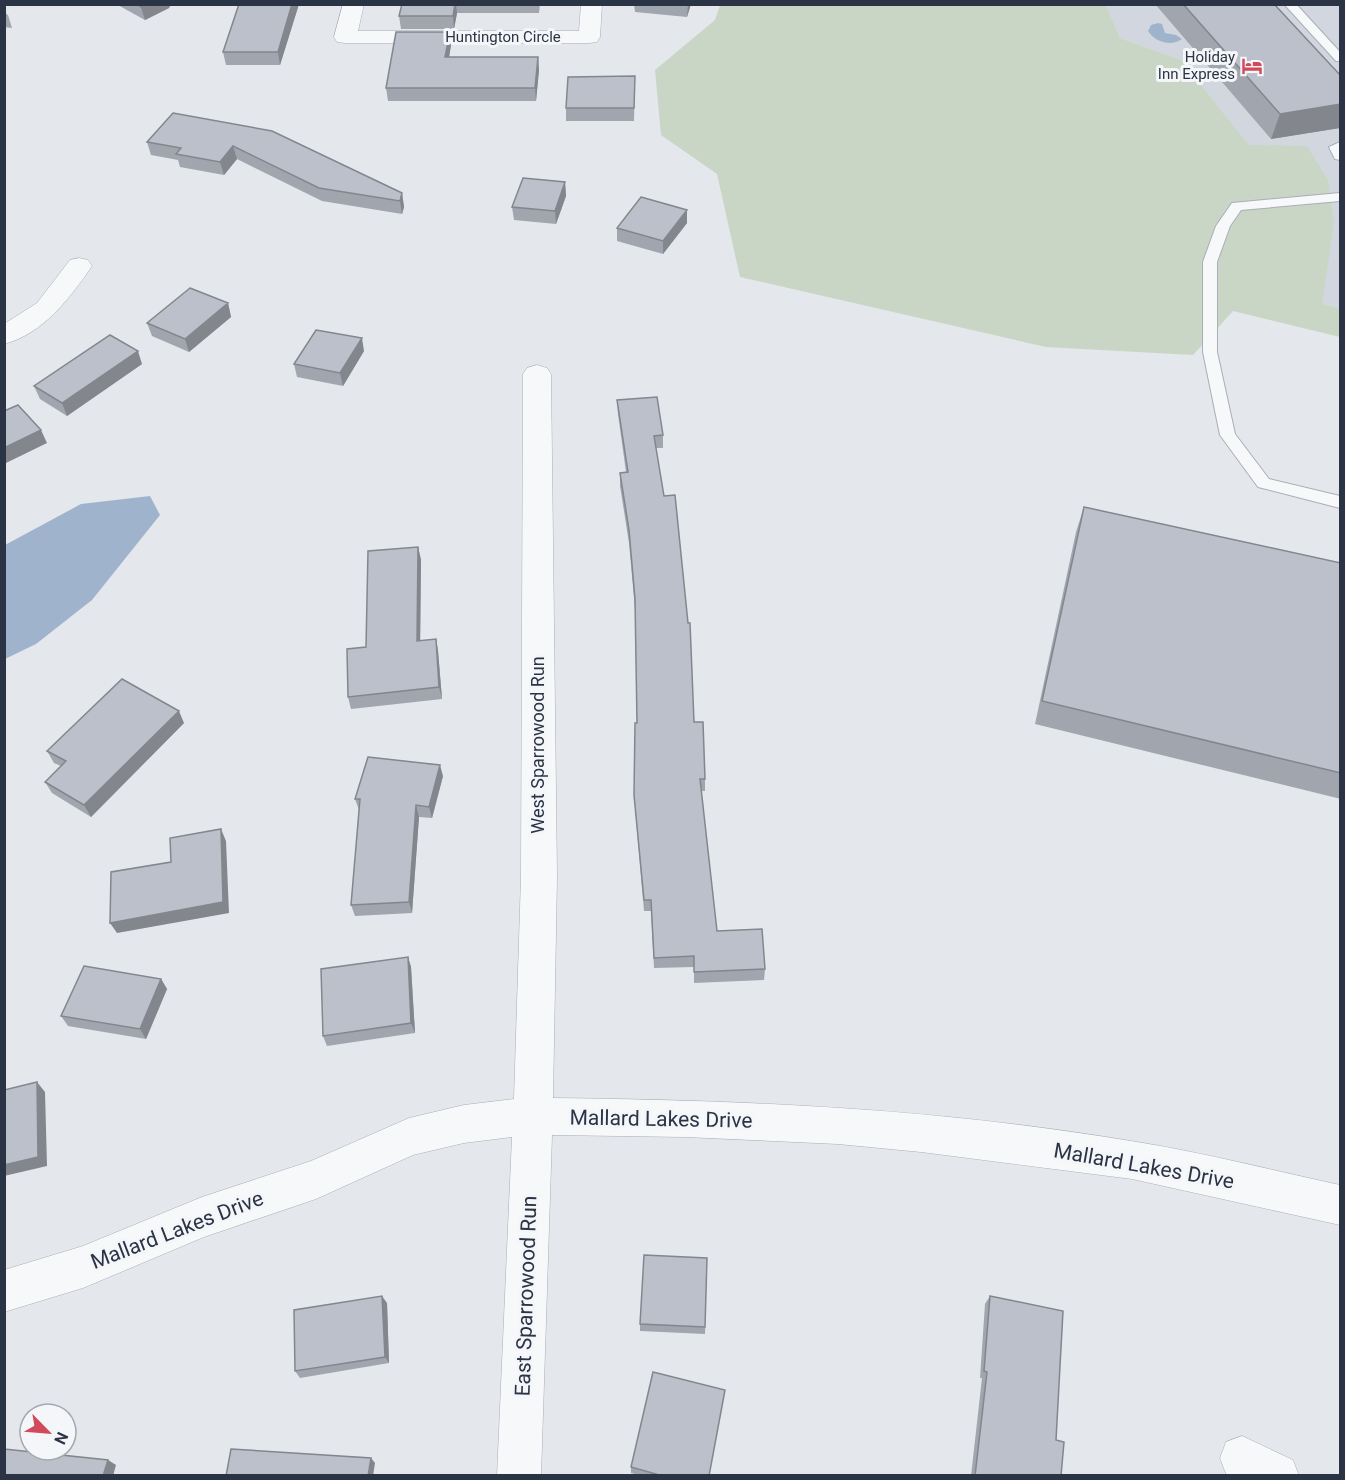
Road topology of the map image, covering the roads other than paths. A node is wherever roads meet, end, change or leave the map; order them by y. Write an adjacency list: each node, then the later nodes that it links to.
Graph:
1 (354, 4): 2 (street, Huntington Circle)
2 (592, 4)
3 (1289, 4): 4 (lane)
4 (1310, 27): 5 (lane); 6 (lane)
5 (1297, 36)
6 (1341, 58)
7 (1341, 146): 8 (lane)
8 (1341, 156)
9 (1341, 197): 13 (lane)
10 (79, 266): 11 (street)
11 (4, 336)
12 (537, 375): 14 (street, West Sparrowood Run)
13 (1341, 502)
14 (533, 1116): 15 (street, Mallard Lakes Drive); 16 (street, Mallard Lakes Drive); 17 (street, East Sparrowood Run)
15 (1341, 1205)
16 (4, 1290)
17 (519, 1476)

